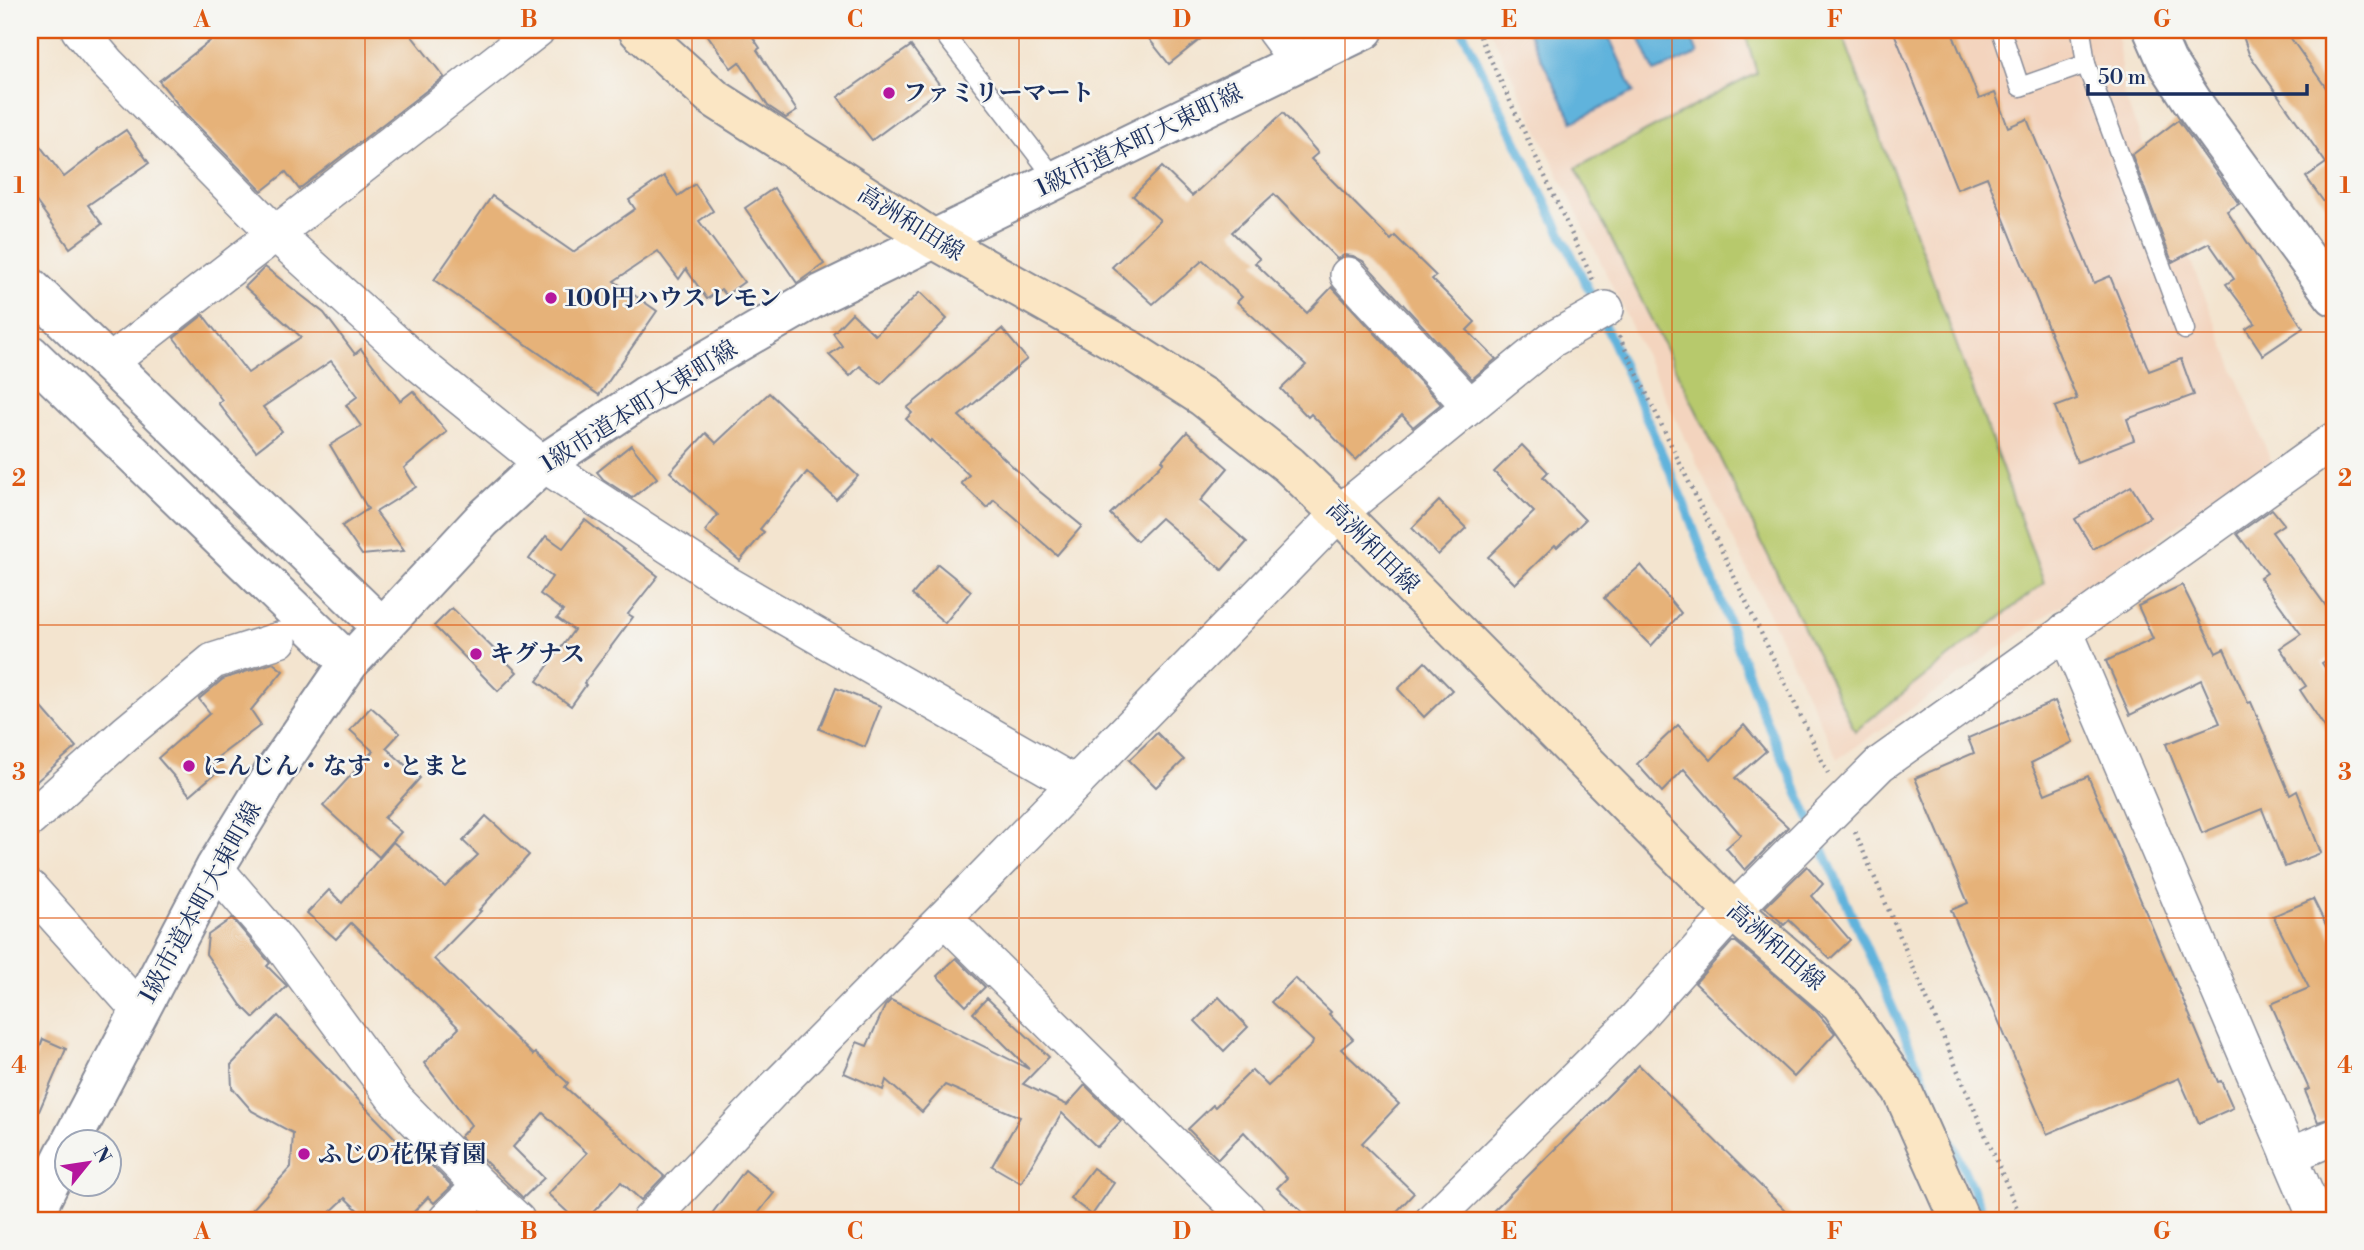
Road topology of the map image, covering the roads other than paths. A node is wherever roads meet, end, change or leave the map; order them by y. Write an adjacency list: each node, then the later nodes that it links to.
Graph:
1 (79, 30): 13 (street)
2 (537, 30): 13 (street)
3 (639, 30): 14 (main road, 高洲和田線)
4 (1274, 30): 10 (street)
5 (1364, 30): 10 (street, 1級市道本町大東町線)
6 (2001, 30): 11 (lane)
7 (2081, 30): 11 (lane)
8 (2153, 30): 17 (street)
9 (949, 33): 12 (lane)
10 (1298, 62): 12 (street, 1級市道本町大東町線)
11 (2086, 64): 19 (lane)
12 (1057, 181): 14 (street, 1級市道本町大東町線)
13 (276, 234): 21 (street); 24 (street)
14 (934, 240): 24 (street, 1級市道本町大東町線); 25 (main road, 高洲和田線)
15 (1348, 275): 22 (street)
16 (30, 286): 21 (street)
17 (2334, 296)
18 (1606, 309): 22 (street)
19 (2185, 330)
20 (30, 354): 29 (street)
21 (108, 363): 26 (street)
22 (1471, 406): 25 (street)
23 (2334, 440): 27 (street)
24 (543, 464): 26 (street, 1級市道本町大東町線); 30 (street)
25 (1339, 513): 30 (street); 34 (main road, 高洲和田線)
26 (382, 627): 29 (street, 1級市道本町大東町線)
27 (2065, 631): 34 (street); 39 (street)
28 (279, 640): 31 (street)
29 (349, 663): 32 (street, 1級市道本町大東町線)
30 (1074, 783): 35 (street)
31 (30, 819)
32 (215, 868): 36 (street, 1級市道本町大東町線); 41 (street)
33 (30, 888): 36 (street)
34 (1733, 911): 47 (street); 48 (main road, 高洲和田線)
35 (944, 918): 45 (street); 46 (street)
36 (139, 1010): 37 (street, 1級市道本町大東町線)
37 (78, 1128)
38 (2334, 1137): 39 (street)
39 (2289, 1156): 49 (street)
40 (52, 1179): 42 (street)
41 (480, 1186): 43 (street); 44 (street)
42 (31, 1220)
43 (446, 1220)
44 (517, 1220)
45 (650, 1220)
46 (1250, 1220)
47 (1433, 1220)
48 (1960, 1220)
49 (2317, 1220)

